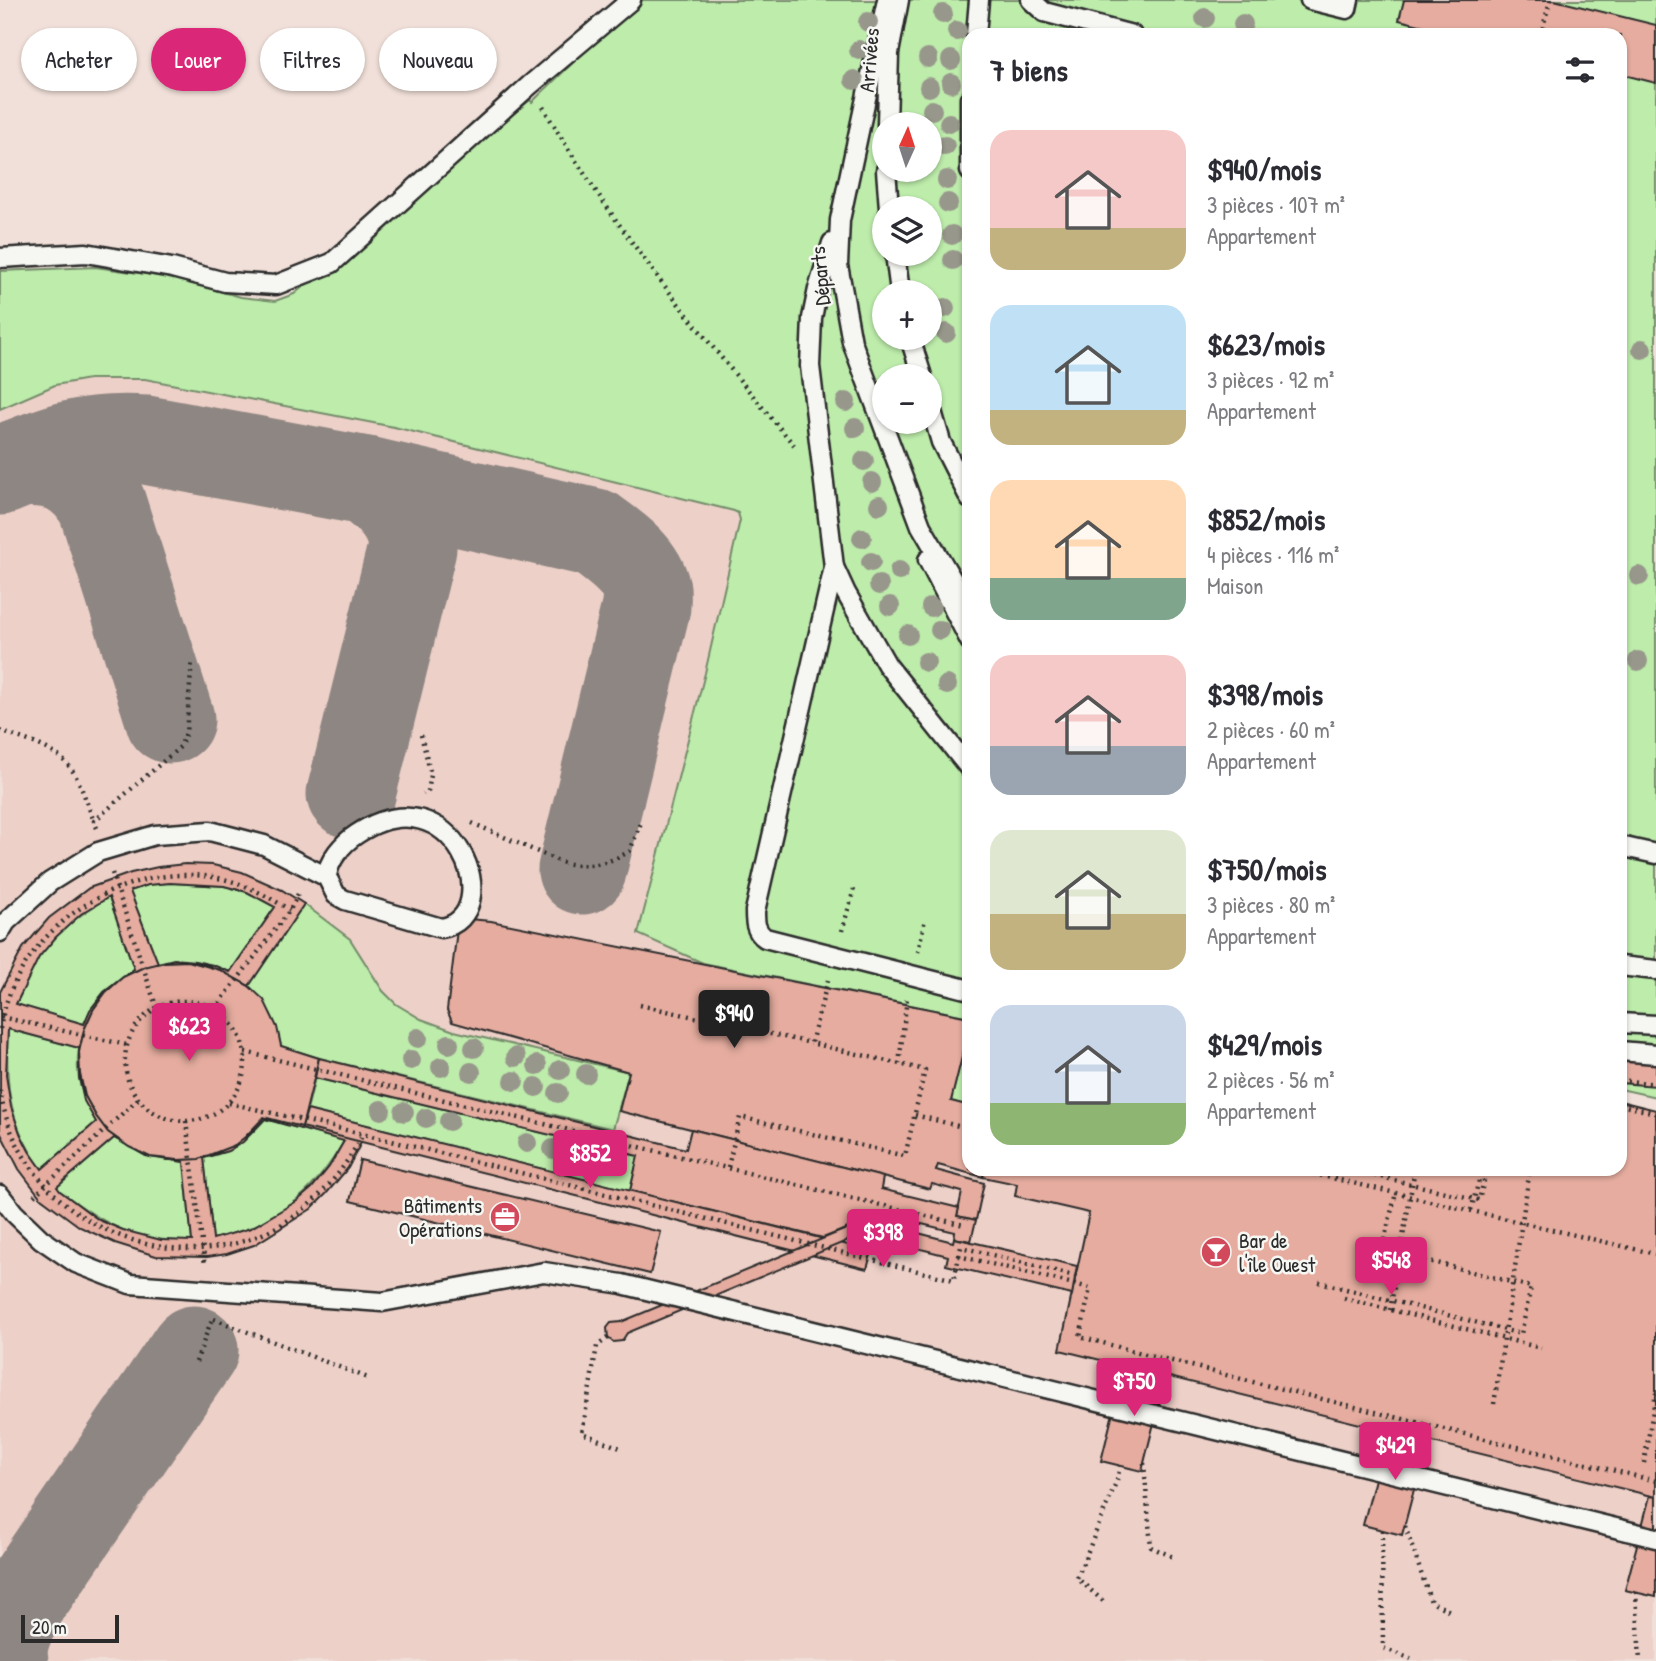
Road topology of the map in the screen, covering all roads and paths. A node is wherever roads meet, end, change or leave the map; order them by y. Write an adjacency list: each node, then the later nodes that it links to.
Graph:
1 (631, 0): 12 (lane)
2 (887, 0): 14 (lane, Départs)
3 (899, 0): 13 (lane, Arrivées)
4 (979, 0): 9 (lane)
5 (1031, 0): 10 (lane)
6 (1310, 0): 8 (lane)
7 (1550, 0): 11 (path)
8 (1348, 4)
9 (976, 28)
10 (1105, 28)
11 (1543, 28)
12 (530, 85): 15 (lane); 18 (path)
13 (887, 112)
14 (840, 220): 16 (lane, Départs); 18 (lane)
15 (0, 258)
16 (852, 342): 21 (lane, Départs); 22 (lane)
17 (939, 434): 19 (lane)
18 (823, 478): 20 (lane)
19 (962, 483)
20 (834, 567): 25 (lane); 39 (lane)
21 (962, 596)
22 (962, 625)
23 (192, 661): 29 (path)
24 (0, 731): 29 (path)
25 (962, 759)
26 (418, 797): 27 (path)
27 (428, 800)
28 (642, 820): 30 (path)
29 (94, 821): 32 (path)
30 (469, 821)
31 (1627, 848): 33 (lane)
32 (105, 850): 34 (lane); 35 (path); 38 (lane)
33 (1656, 854)
34 (327, 877): 34 (lane)
35 (117, 887): 46 (path); 47 (path); 48 (path)
36 (853, 888): 39 (path)
37 (925, 919): 42 (path)
38 (0, 932)
39 (835, 956): 42 (lane)
40 (1627, 967): 41 (lane)
41 (1656, 970)
42 (913, 975): 44 (lane); 57 (path)
43 (826, 988): 52 (path)
44 (962, 988)
45 (640, 1005): 52 (path)
46 (157, 1009): 47 (path); 53 (path)
47 (215, 1009): 54 (path)
48 (1, 1017): 51 (path); 53 (path)
49 (1627, 1023): 50 (lane)
50 (1656, 1025)
51 (0, 1029)
52 (811, 1043): 57 (path)
53 (127, 1045): 61 (path)
54 (245, 1052): 62 (path); 69 (path)
55 (1627, 1052): 56 (lane)
56 (1656, 1054)
57 (899, 1064): 65 (path)
58 (1627, 1081): 59 (path)
59 (1656, 1084)
60 (0, 1090): 76 (path)
61 (138, 1099): 66 (path); 76 (path)
62 (229, 1103): 66 (path); 68 (path)
63 (1627, 1107): 64 (path)
64 (1656, 1113)
65 (915, 1115): 67 (path); 69 (path)
66 (186, 1121): 81 (path)
67 (962, 1127)
68 (363, 1134): 81 (path); 83 (path)
69 (729, 1167): 80 (path)
70 (1323, 1176): 77 (path)
71 (1377, 1176): 74 (path)
72 (1414, 1176): 87 (path)
73 (1483, 1176): 79 (path)
74 (1484, 1176)
75 (1529, 1176): 90 (path)
76 (45, 1186): 81 (path)
77 (1396, 1193): 79 (path); 85 (path)
78 (0, 1195): 102 (lane)
79 (1471, 1210): 82 (path)
80 (964, 1225)
81 (203, 1248)
82 (1656, 1254)
83 (958, 1256): 84 (path); 99 (path)
84 (1075, 1276)
85 (1319, 1282)
86 (1345, 1298): 87 (path)
87 (1390, 1310): 90 (path)
88 (214, 1319): 92 (path)
89 (608, 1338): 95 (path)
90 (1503, 1339): 91 (path); 94 (path)
91 (1541, 1348)
92 (368, 1378)
93 (1656, 1393): 97 (path)
94 (1494, 1404)
95 (623, 1449)
96 (1144, 1463): 103 (path)
97 (1644, 1463)
98 (1120, 1466): 105 (path)
99 (1656, 1481)
100 (1405, 1526): 106 (path)
101 (1382, 1530): 107 (path)
102 (1656, 1538)
103 (1173, 1557)
104 (1636, 1592): 108 (path)
105 (1103, 1601)
106 (1452, 1612)
107 (1411, 1659)
108 (1640, 1661)

